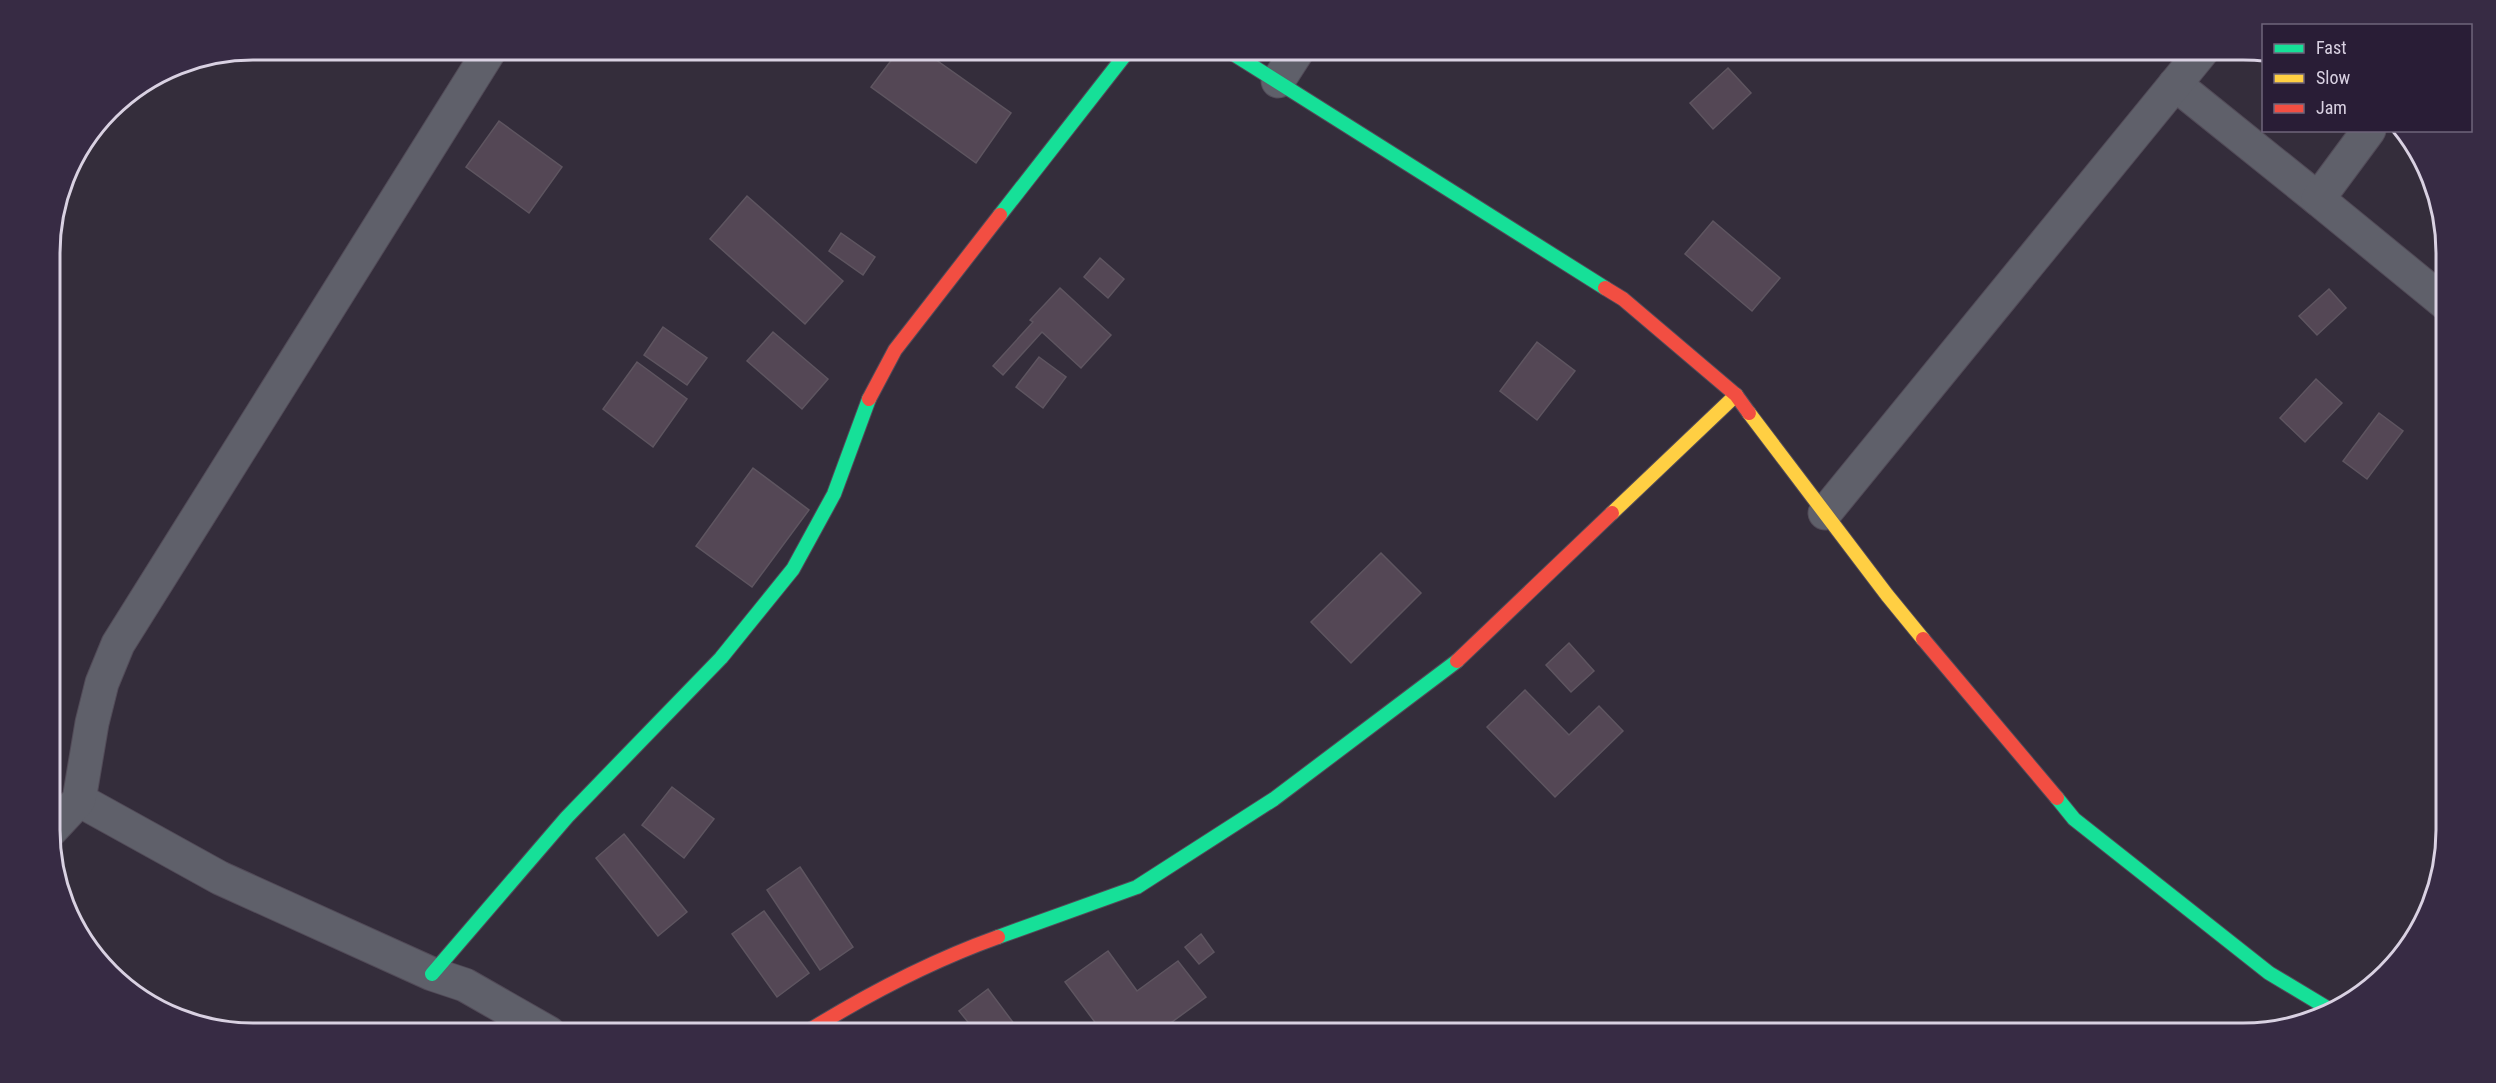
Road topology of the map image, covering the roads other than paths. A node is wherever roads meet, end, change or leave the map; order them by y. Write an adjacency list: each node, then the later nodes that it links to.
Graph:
1 (484, 60): 13 (street)
2 (1121, 60): 15 (street)
3 (1243, 60): 6 (street)
4 (1292, 60): 6 (street)
5 (2195, 60): 7 (street)
6 (1278, 81): 11 (street)
7 (2175, 84): 9 (street); 12 (street)
8 (2368, 132): 9 (street)
9 (2318, 199): 10 (street)
10 (2436, 296)
11 (1736, 395): 12 (street); 18 (street)
12 (1825, 513): 16 (street)
13 (80, 800): 14 (street); 15 (street)
14 (60, 821)
15 (432, 974): 17 (street)
16 (2323, 1005)
17 (530, 1023)
18 (821, 1023)

